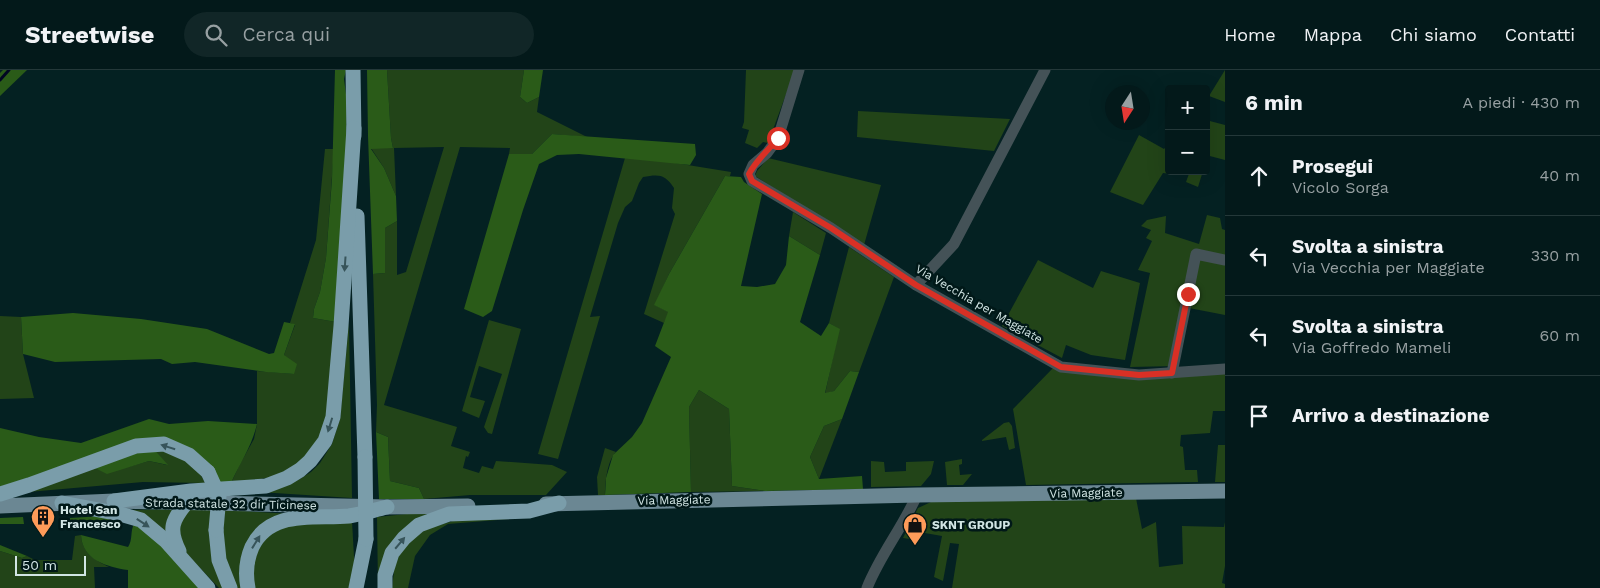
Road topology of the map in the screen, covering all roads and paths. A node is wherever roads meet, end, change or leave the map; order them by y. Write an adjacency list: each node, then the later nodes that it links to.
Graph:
1 (353, 70): 4 (highway)
2 (799, 70): 6 (street, Via Vecchia per Maggiate)
3 (1045, 70): 6 (street)
4 (354, 128): 12 (highway, one-way to 12); 19 (highway, bridge)
5 (1225, 260): 8 (street)
6 (916, 285): 8 (street, Via Vecchia per Maggiate)
7 (1225, 369): 8 (street, Via Vecchia per Maggiate)
8 (1172, 373)
9 (1225, 491): 11 (main road, Via Maggiate)
10 (0, 494): 22 (highway, one-way to 10, bridge)
11 (917, 495): 15 (main road, Via Maggiate); 27 (street)
12 (114, 501): 13 (main road, Strada statale 32 dir Ticinese); 14 (main road, Strada statale 32 dir Ticinese)
13 (187, 502): 18 (main road, Strada statale 32 dir Ticinese); 20 (highway)
14 (62, 503): 16 (main road, Strada statale 32 dir Ticinese); 20 (highway, one-way to 20)
15 (559, 503): 17 (main road, Via Maggiate); 26 (highway, one-way to 15)
16 (0, 506)
17 (432, 507): 18 (main road, Strada statale 32 dir Ticinese)
18 (387, 508): 23 (highway, one-way to 18)
19 (366, 539): 24 (highway); 25 (highway)
20 (183, 559): 21 (highway)
21 (208, 588)
22 (230, 588)
23 (248, 588)
24 (356, 588)
25 (367, 588)
26 (385, 588)
27 (867, 588)

